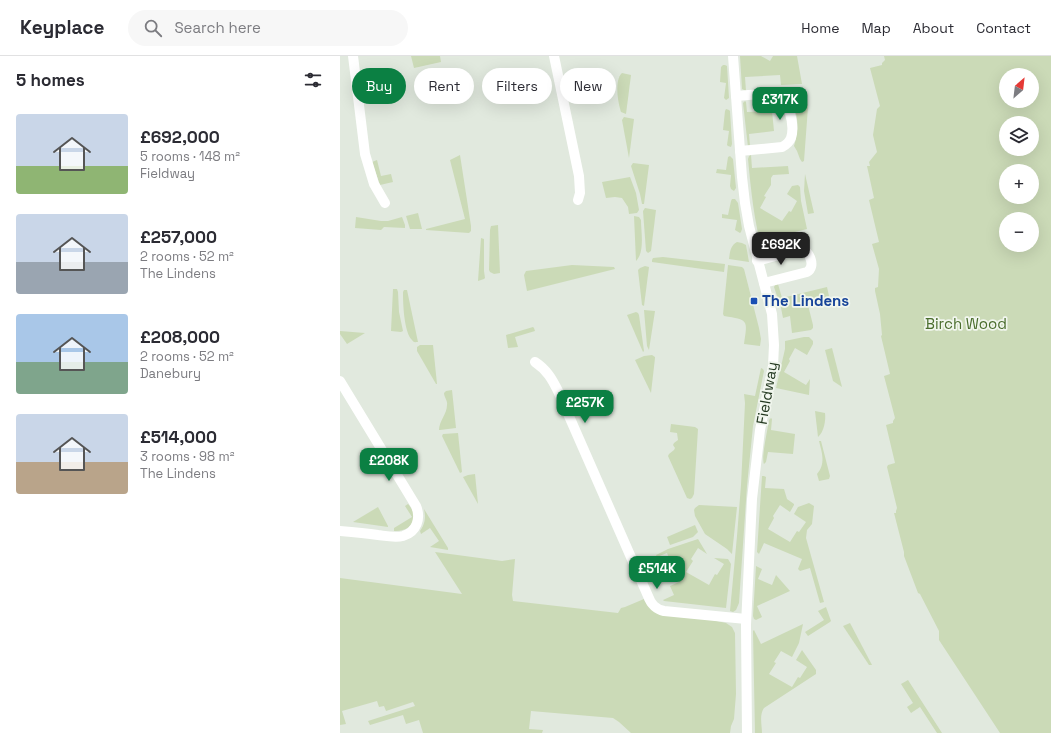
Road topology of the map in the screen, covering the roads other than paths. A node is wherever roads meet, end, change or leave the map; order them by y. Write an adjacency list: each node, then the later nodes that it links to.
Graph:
1 (353, 56): 7 (street)
2 (554, 56): 6 (street)
3 (733, 56): 4 (street, Fieldway)
4 (736, 96): 5 (street, Fieldway); 5 (street)
5 (740, 151): 8 (street, Fieldway)
6 (578, 200)
7 (385, 203)
8 (757, 261): 9 (street, Fieldway); 9 (street)
9 (764, 283): 13 (street, Fieldway)
10 (535, 362): 13 (street)
11 (340, 381): 12 (street)
12 (340, 531)
13 (746, 619): 14 (street, Fieldway)
14 (747, 733)

